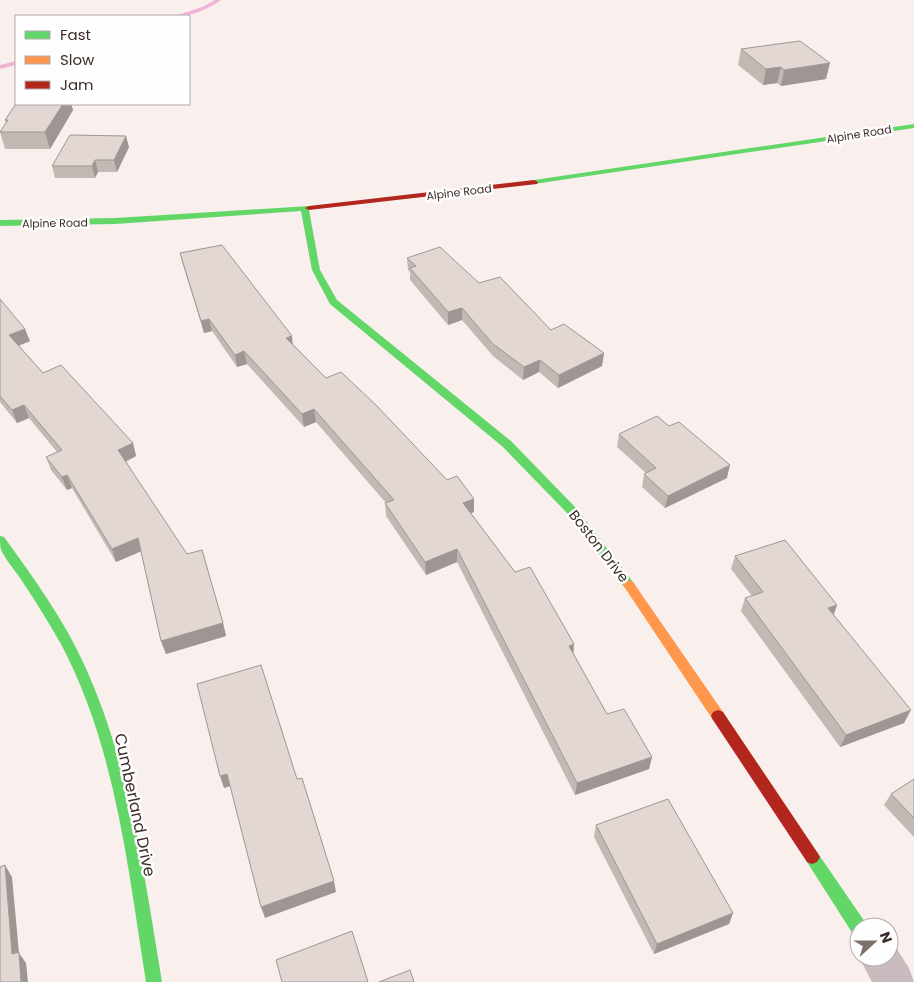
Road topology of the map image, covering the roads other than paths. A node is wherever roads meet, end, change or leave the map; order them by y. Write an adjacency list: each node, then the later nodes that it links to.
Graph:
1 (914, 126): 2 (street, Alpine Road)
2 (305, 209): 3 (street, Alpine Road); 5 (street, Boston Drive)
3 (0, 224)
4 (0, 540): 7 (street, Cumberland Drive)
5 (852, 917)
6 (885, 967): 8 (street)
7 (154, 982)
8 (895, 982)

